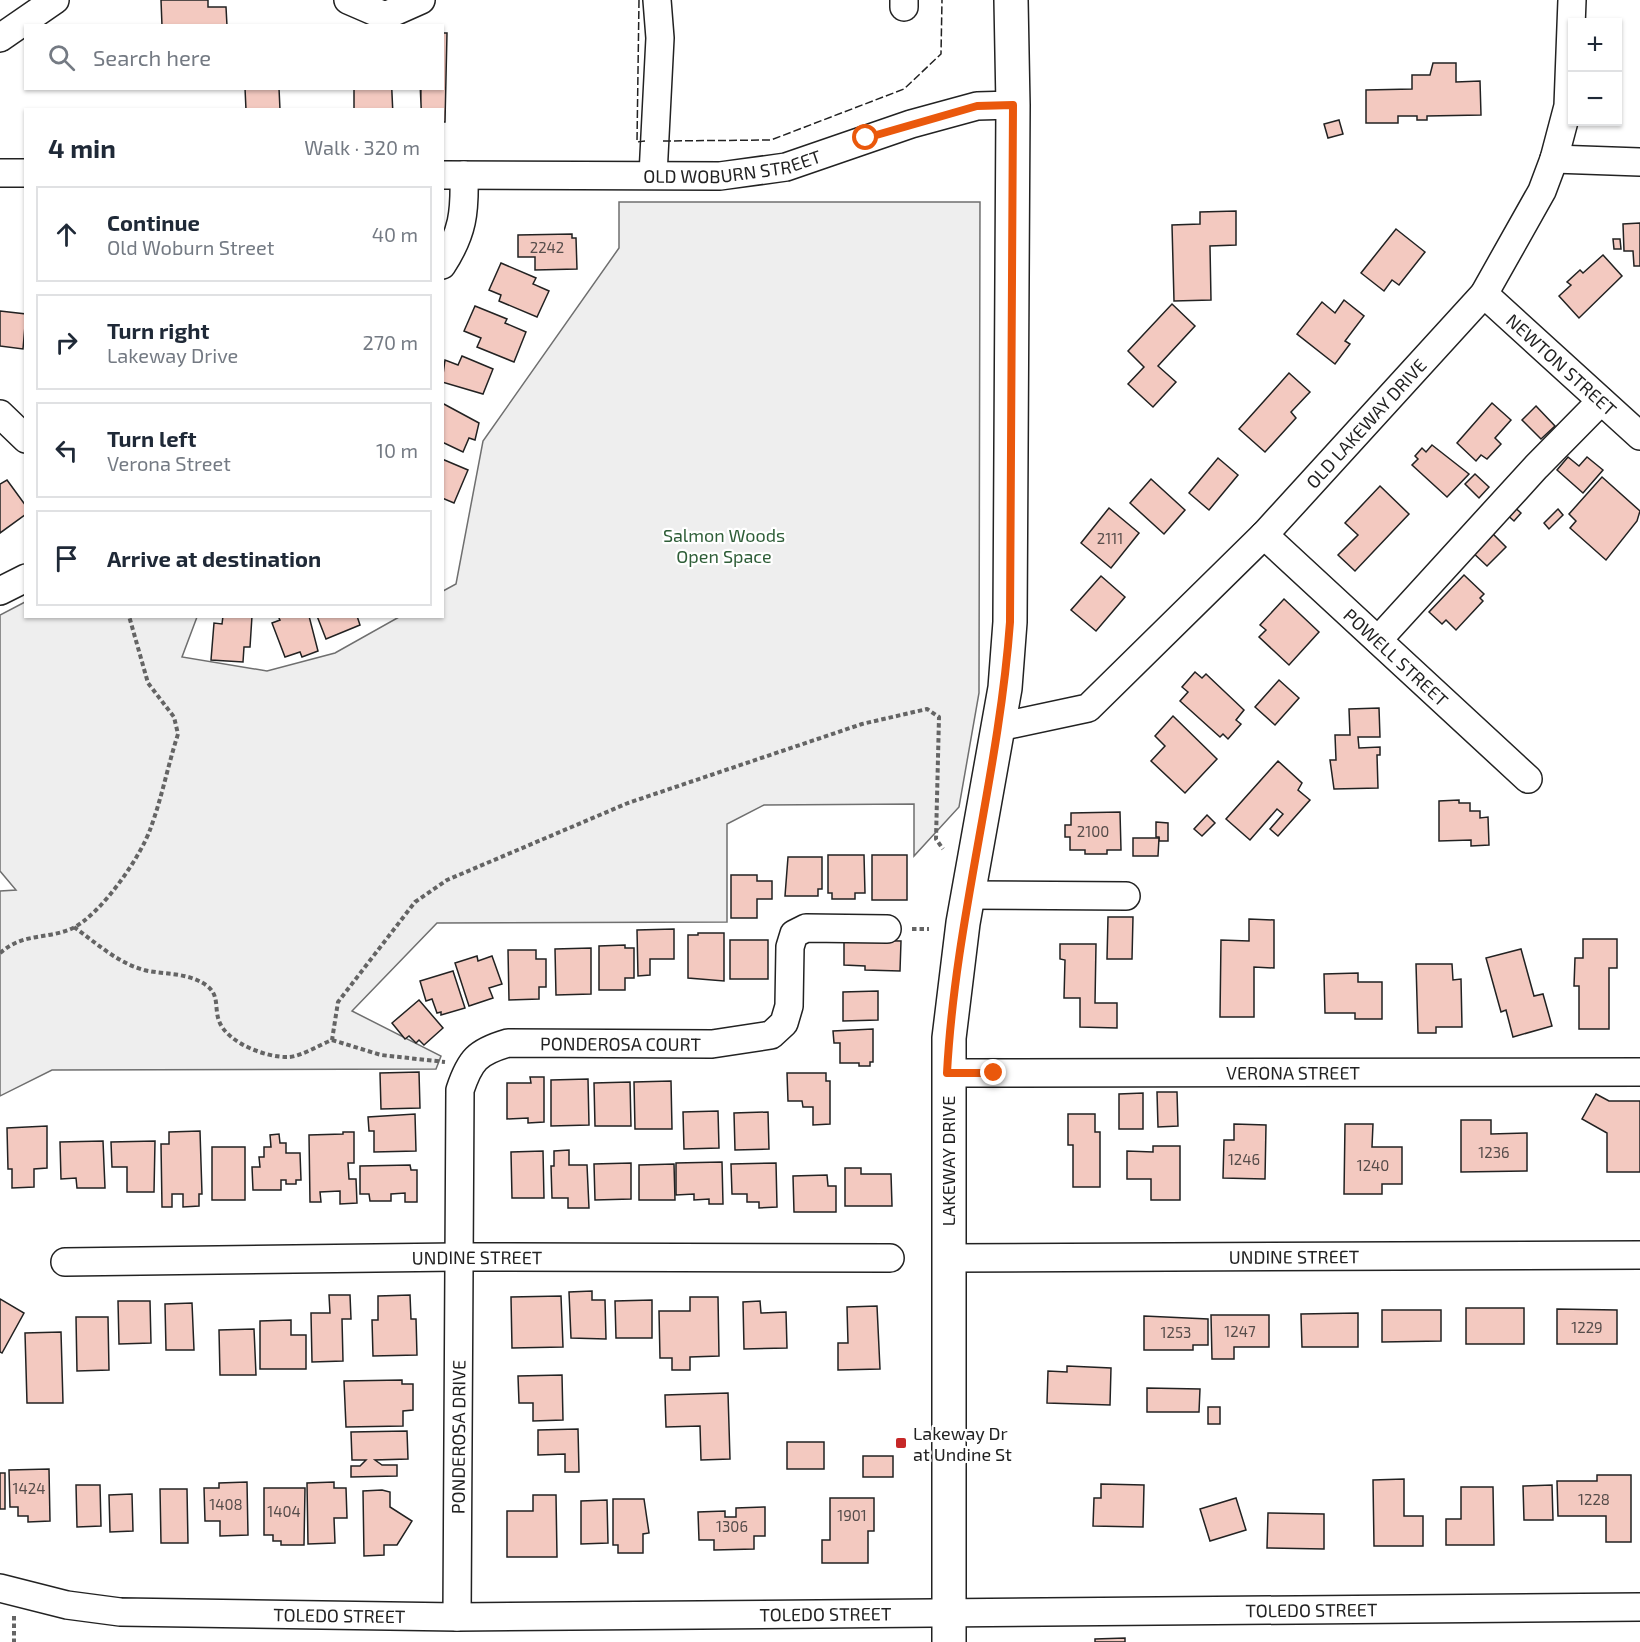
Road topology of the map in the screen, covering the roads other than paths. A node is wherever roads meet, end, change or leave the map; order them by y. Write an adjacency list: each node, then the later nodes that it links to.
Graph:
1 (55, 0): 7 (street)
2 (348, 0): 6 (street)
3 (657, 0): 16 (street)
4 (1011, 0): 9 (main road, LAKEWAY DRIVE)
5 (1572, 0): 11 (street, OLD LAKEWAY DRIVE)
6 (410, 11)
7 (0, 38)
8 (406, 90): 10 (street)
9 (1013, 105): 16 (street, OLD WOBURN STREET); 27 (main road, LAKEWAY DRIVE)
10 (406, 108)
11 (1554, 159): 12 (street); 18 (street, OLD LAKEWAY DRIVE)
12 (1640, 162)
13 (0, 173): 14 (street)
14 (24, 173)
15 (453, 175): 16 (street, OLD WOBURN STREET); 17 (street)
16 (653, 175)
17 (444, 262)
18 (1484, 294): 19 (street, NEWTON STREET); 23 (street, OLD LAKEWAY DRIVE)
19 (1601, 401): 21 (street, NEWTON STREET); 26 (street)
20 (0, 414): 22 (street)
21 (1640, 436)
22 (24, 437)
23 (1264, 535): 26 (street, POWELL STREET); 27 (street, OLD LAKEWAY DRIVE)
24 (24, 579): 25 (street)
25 (0, 591)
26 (1378, 640): 28 (street, POWELL STREET)
27 (999, 727): 29 (main road, LAKEWAY DRIVE)
28 (1528, 779)
29 (968, 895): 30 (street); 33 (main road, LAKEWAY DRIVE)
30 (1126, 896)
31 (887, 929): 35 (street, PONDEROSA COURT)
32 (1640, 1072): 33 (street, VERONA STREET)
33 (947, 1073): 37 (main road, LAKEWAY DRIVE)
34 (1640, 1255): 37 (street, UNDINE STREET)
35 (458, 1257): 36 (street, UNDINE STREET); 38 (street, UNDINE STREET); 41 (street, PONDEROSA DRIVE)
36 (890, 1258)
37 (949, 1258): 42 (main road, LAKEWAY DRIVE)
38 (64, 1262)
39 (7, 1589): 41 (street, TOLEDO STREET)
40 (1640, 1607): 42 (street, TOLEDO STREET)
41 (457, 1617): 42 (street, TOLEDO STREET)
42 (948, 1627)

